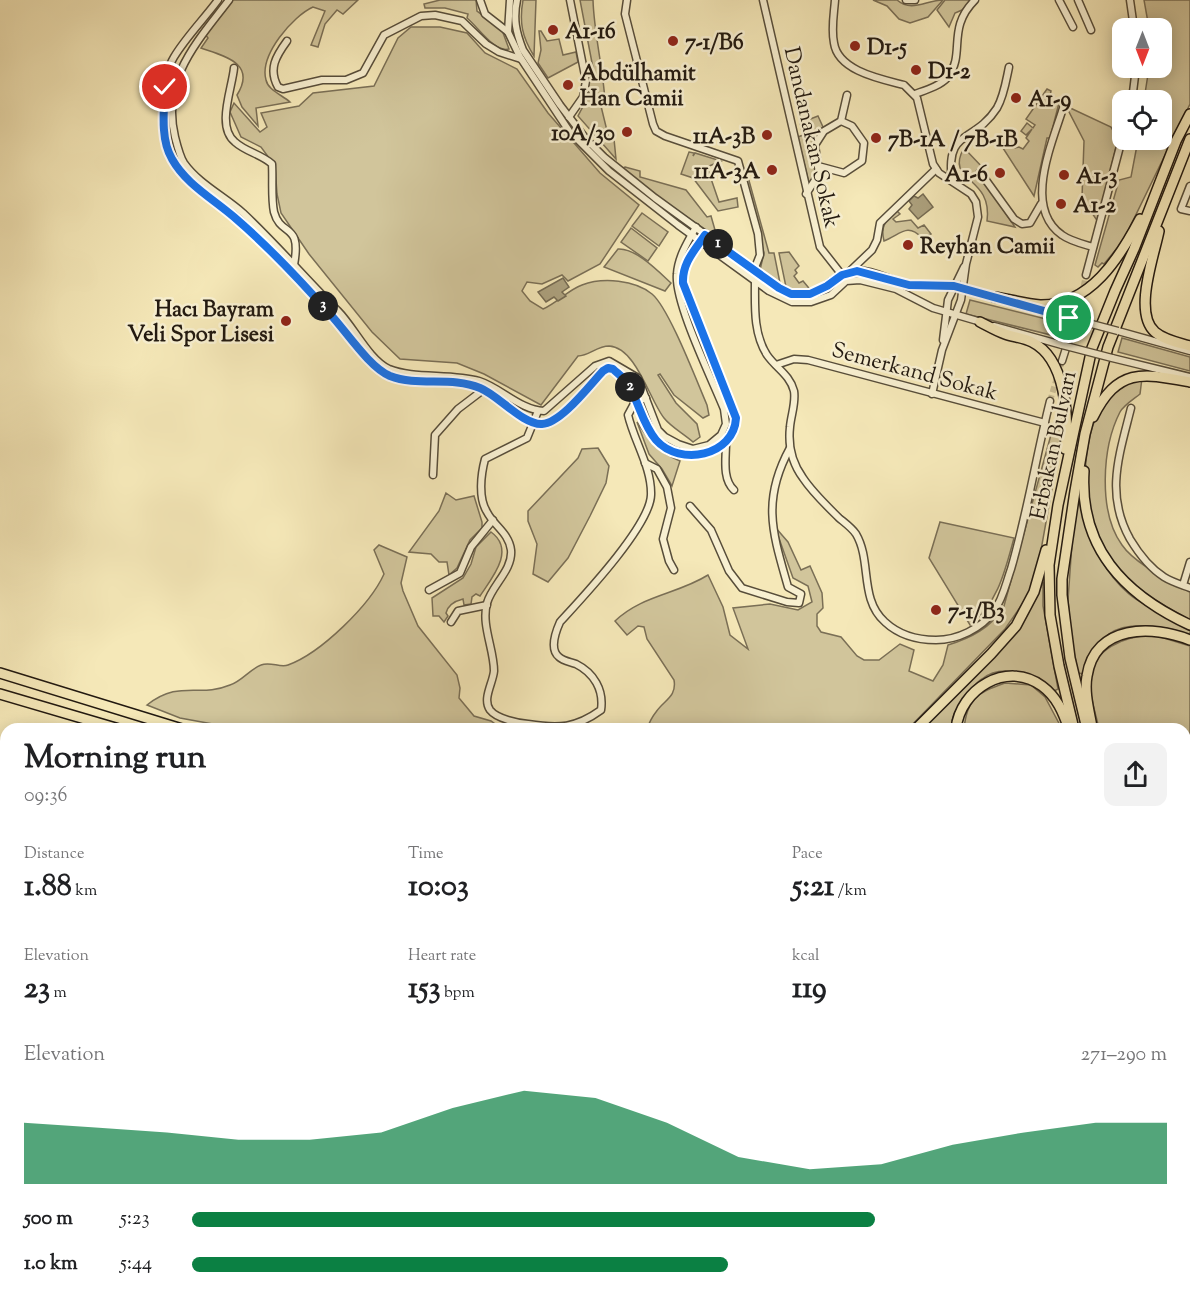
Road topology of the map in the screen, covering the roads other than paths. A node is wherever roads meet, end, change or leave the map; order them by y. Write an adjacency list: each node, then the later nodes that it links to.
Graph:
1 (218, 0): 68 (street)
2 (229, 0): 49 (street)
3 (480, 0): 19 (street)
4 (510, 0): 19 (street)
5 (517, 0): 22 (street)
6 (570, 0): 29 (street)
7 (627, 0): 50 (street)
8 (763, 0): 40 (street, Dandanakan Sokak)
9 (835, 0): 25 (street)
10 (906, 0): 11 (street)
11 (915, 0)
12 (975, 0): 25 (street)
13 (1059, 0): 17 (street)
14 (1078, 0): 18 (street)
15 (1130, 0): 16 (street)
16 (1133, 18)
17 (1073, 27)
18 (1091, 30)
19 (508, 32): 21 (street)
20 (287, 41): 21 (street)
21 (522, 60): 22 (street)
22 (529, 65): 29 (street); 44 (street)
23 (1009, 67): 38 (street)
24 (234, 68): 49 (street)
25 (915, 94): 34 (street)
26 (847, 95): 30 (street)
27 (1064, 105): 41 (street)
28 (1190, 114): 36 (highway, Erbakan Bulvarı)
29 (569, 117): 43 (street)
30 (841, 121): 33 (street); 33 (street)
31 (1190, 139): 37 (highway, Erbakan Bulvarı)
32 (1119, 150): 47 (street)
33 (818, 166): 40 (street)
34 (936, 169): 38 (street); 51 (street)
35 (980, 172): 41 (street)
36 (1161, 179): 57 (highway); 83 (highway, Erbakan Bulvarı)
37 (1174, 180): 62 (highway); 77 (highway, Erbakan Bulvarı)
38 (952, 181): 48 (street)
39 (1190, 186): 42 (street)
40 (806, 194): 51 (street, Dandanakan Sokak)
41 (1041, 203): 47 (street)
42 (1190, 212)
43 (696, 227): 44 (street); 45 (street)
44 (691, 235): 46 (street); 70 (street)
45 (705, 235): 46 (street); 50 (street)
46 (700, 242): 54 (street); 78 (street)
47 (1093, 247): 52 (street)
48 (966, 264): 55 (street); 56 (street)
49 (294, 265): 74 (street)
50 (754, 270): 51 (street)
51 (845, 274): 53 (street); 55 (street)
52 (1086, 275)
53 (853, 279): 54 (street); 59 (street)
54 (755, 280): 66 (street)
55 (954, 286): 56 (street); 59 (street)
56 (962, 288): 57 (street); 60 (street)
57 (994, 297): 64 (street, bridge)
58 (1080, 304): 65 (street)
59 (946, 313): 60 (street); 63 (street)
60 (955, 315): 61 (street); 63 (street)
61 (980, 322): 67 (street, bridge); 83 (highway)
62 (1190, 346)
63 (942, 350): 69 (street)
64 (1190, 351)
65 (1062, 361)
66 (776, 365): 69 (street, Semerkand Sokak); 79 (street)
67 (1190, 379): 77 (highway)
68 (483, 390): 75 (street); 81 (street)
69 (932, 394): 76 (street, Semerkand Sokak)
70 (646, 398): 72 (street); 74 (street)
71 (1050, 401): 76 (street)
72 (635, 402): 75 (street); 78 (street); 80 (street)
73 (1131, 408): 88 (street)
74 (538, 411): 75 (street)
75 (536, 423): 85 (street)
76 (1045, 423): 79 (street)
77 (1085, 434): 93 (highway); 105 (highway, Erbakan Bulvarı)
78 (726, 442): 82 (street)
79 (790, 448): 84 (street)
80 (645, 463): 87 (street); 100 (street)
81 (433, 475)
82 (734, 490)
83 (1058, 505): 101 (highway); 104 (highway, Erbakan Bulvarı)
84 (690, 506)
85 (493, 520): 90 (street); 91 (street)
86 (1190, 562): 88 (street)
87 (674, 570)
88 (1183, 585): 89 (street)
89 (1190, 588)
90 (429, 590)
91 (487, 605): 92 (street); 99 (street)
92 (451, 622)
93 (1190, 624)
94 (1190, 640): 106 (highway)
95 (0, 674): 98 (highway)
96 (0, 694): 97 (highway)
97 (99, 723)
98 (163, 723)
99 (522, 723)
100 (577, 723)
101 (922, 723)
102 (958, 723): 103 (highway)
103 (1066, 723)
104 (1073, 723)
105 (1086, 723)
106 (1091, 723)

